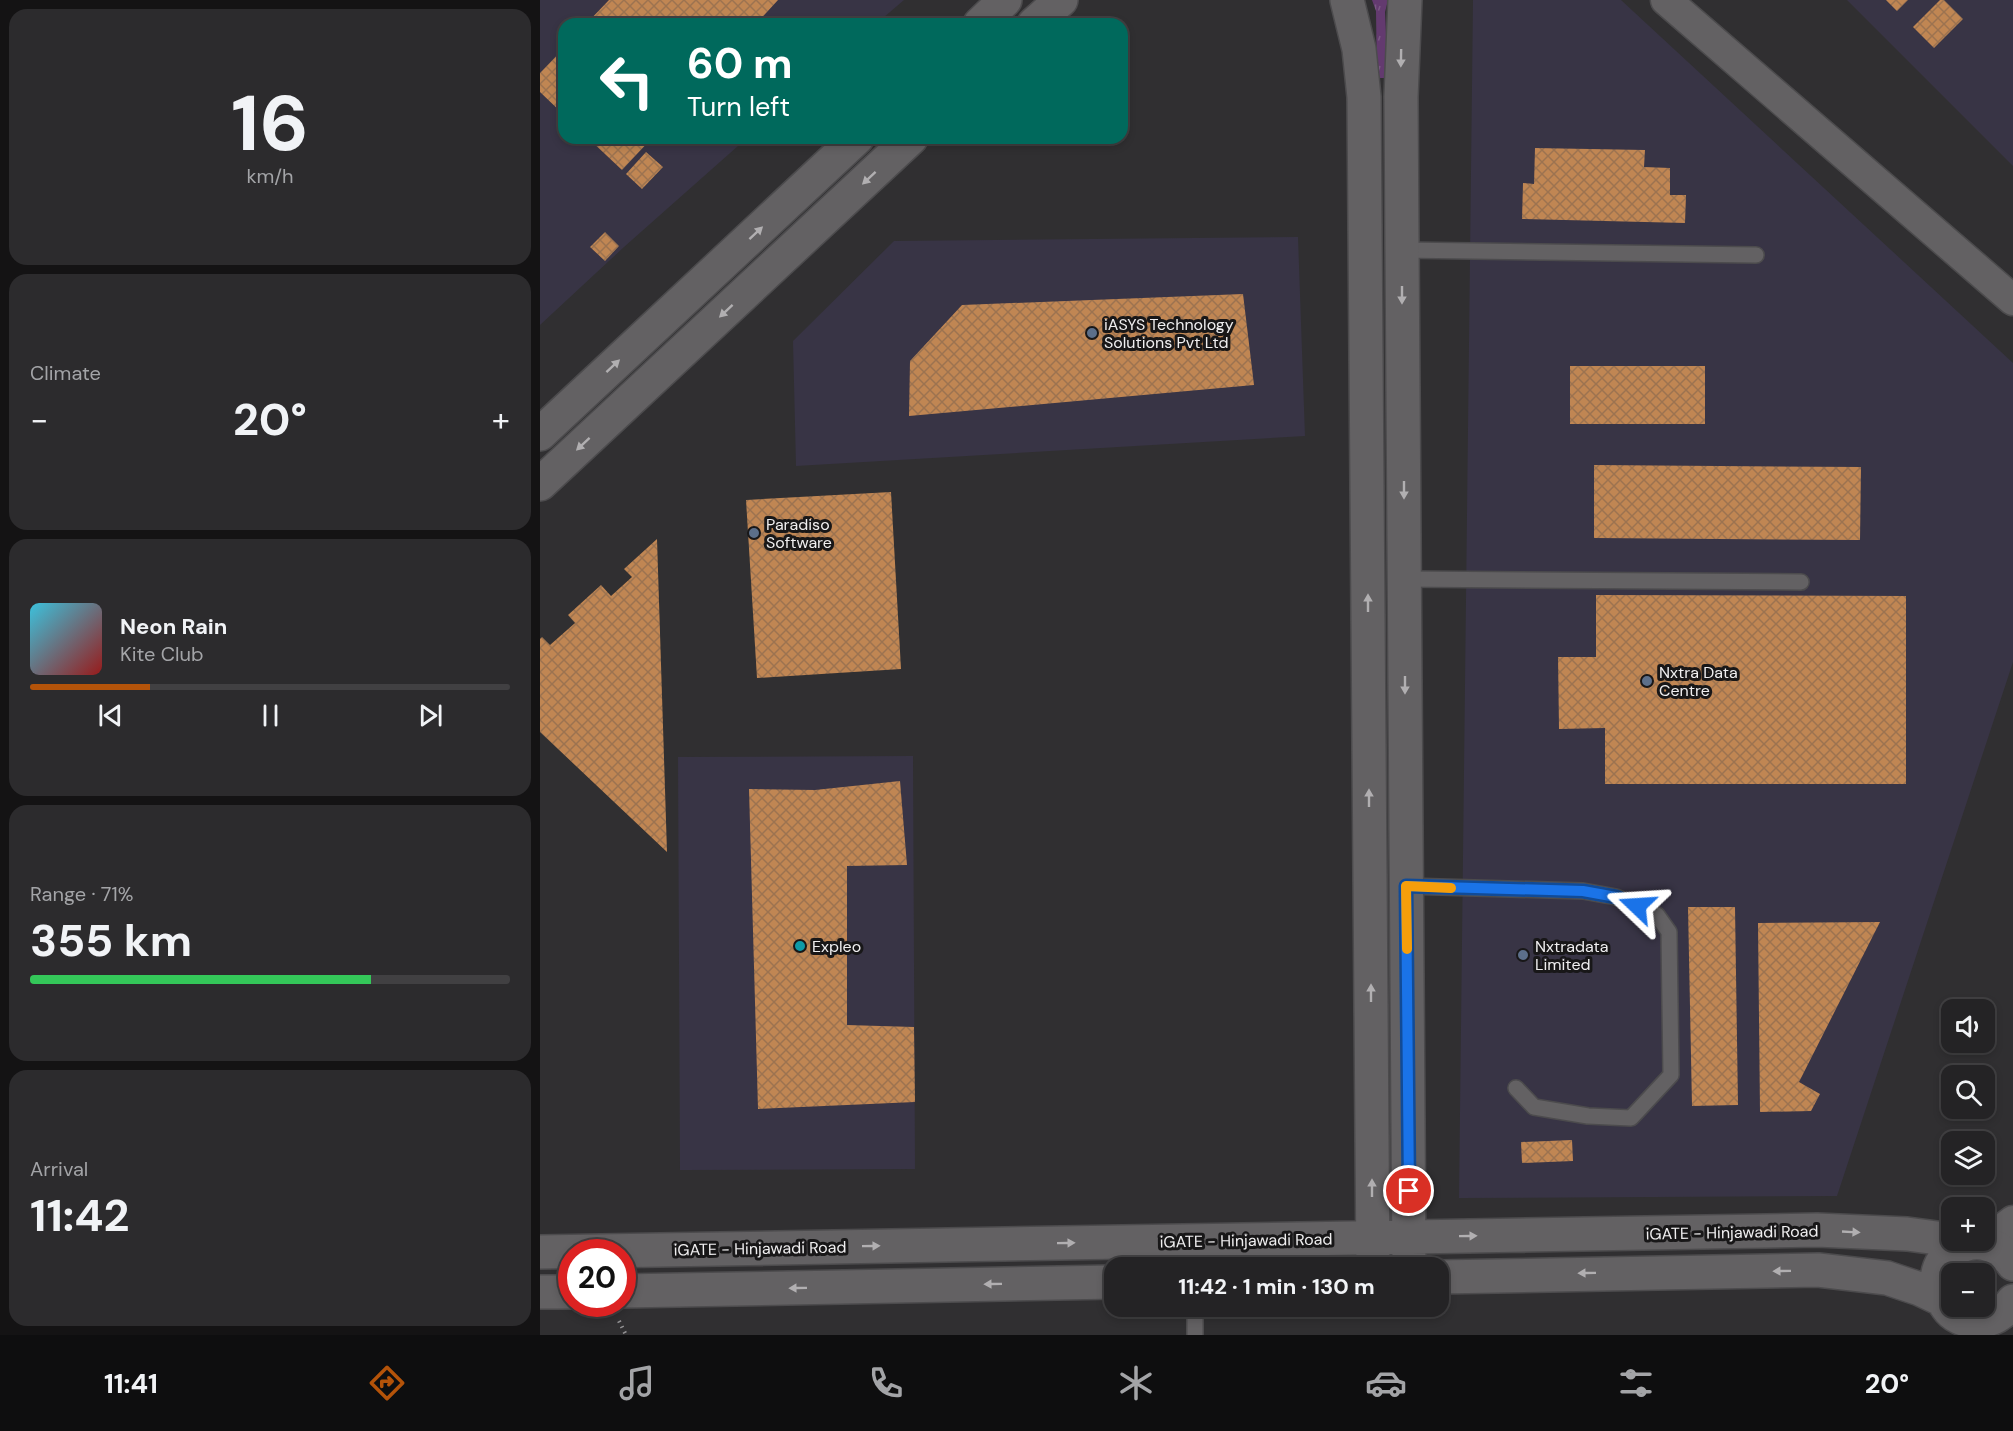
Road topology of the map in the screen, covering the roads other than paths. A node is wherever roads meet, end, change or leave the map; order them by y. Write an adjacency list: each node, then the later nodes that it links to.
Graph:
1 (1005, 0): 6 (street)
2 (1061, 0): 7 (street)
3 (1347, 0): 27 (street, one-way to 3)
4 (1405, 0): 10 (street, one-way to 10)
5 (1666, 0): 12 (street)
6 (986, 18)
7 (1041, 18)
8 (852, 144): 13 (street, one-way to 8)
9 (905, 144): 14 (street, one-way to 14)
10 (1402, 250): 11 (lane); 15 (street, one-way to 15)
11 (1755, 255)
12 (2013, 300)
13 (540, 434)
14 (540, 484)
15 (1404, 579): 16 (lane); 17 (street, one-way to 17)
16 (1801, 582)
17 (1406, 886): 18 (lane); 26 (street)
18 (1516, 1088)
19 (2013, 1221): 20 (street)
20 (1995, 1229)
21 (1941, 1238): 26 (street, iGATE - Hinjawadi Road, one-way to 21)
22 (1995, 1246): 29 (street)
23 (658, 1250): 25 (street, iGATE - Hinjawadi Road); 27 (street, iGATE - Hinjawadi Road, one-way to 27); 33 (street)
24 (1953, 1251): 28 (street)
25 (540, 1252)
26 (1409, 1252): 27 (street, iGATE - Hinjawadi Road)
27 (1373, 1253)
28 (1942, 1263)
29 (2013, 1263)
30 (1941, 1266): 37 (street)
31 (1449, 1276): 39 (street, one-way to 31)
32 (1104, 1282): 33 (street, one-way to 33)
33 (661, 1290): 34 (street)
34 (636, 1291)
35 (540, 1292): 36 (street)
36 (558, 1292)
37 (1941, 1294)
38 (2013, 1301): 41 (street)
39 (1941, 1306)
40 (1195, 1317): 42 (lane)
41 (1955, 1317)
42 (1195, 1335)

